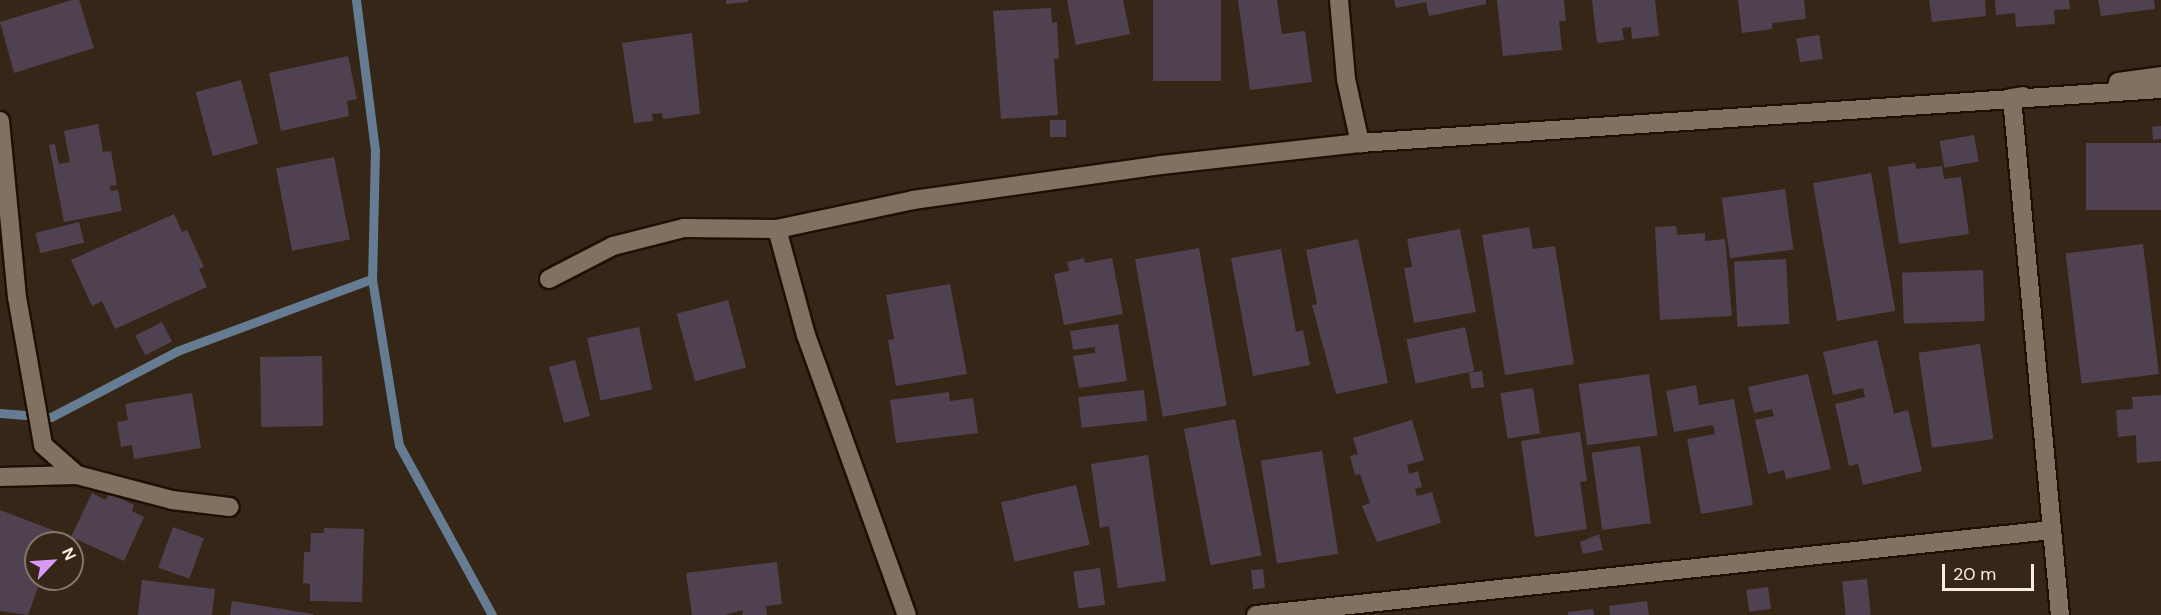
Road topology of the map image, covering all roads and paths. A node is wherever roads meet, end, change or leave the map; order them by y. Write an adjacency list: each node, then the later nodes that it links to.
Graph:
1 (1338, 0): 6 (street)
2 (2161, 76): 4 (street)
3 (2161, 89): 4 (street)
4 (2012, 98): 6 (street); 12 (street)
5 (0, 121): 9 (street)
6 (1360, 142): 7 (street)
7 (777, 230): 8 (street); 13 (street)
8 (549, 279)
9 (77, 475): 10 (street); 11 (street)
10 (0, 477)
11 (230, 507)
12 (2051, 530): 14 (street); 15 (street)
13 (907, 615)
14 (1256, 615)
15 (2060, 615)

